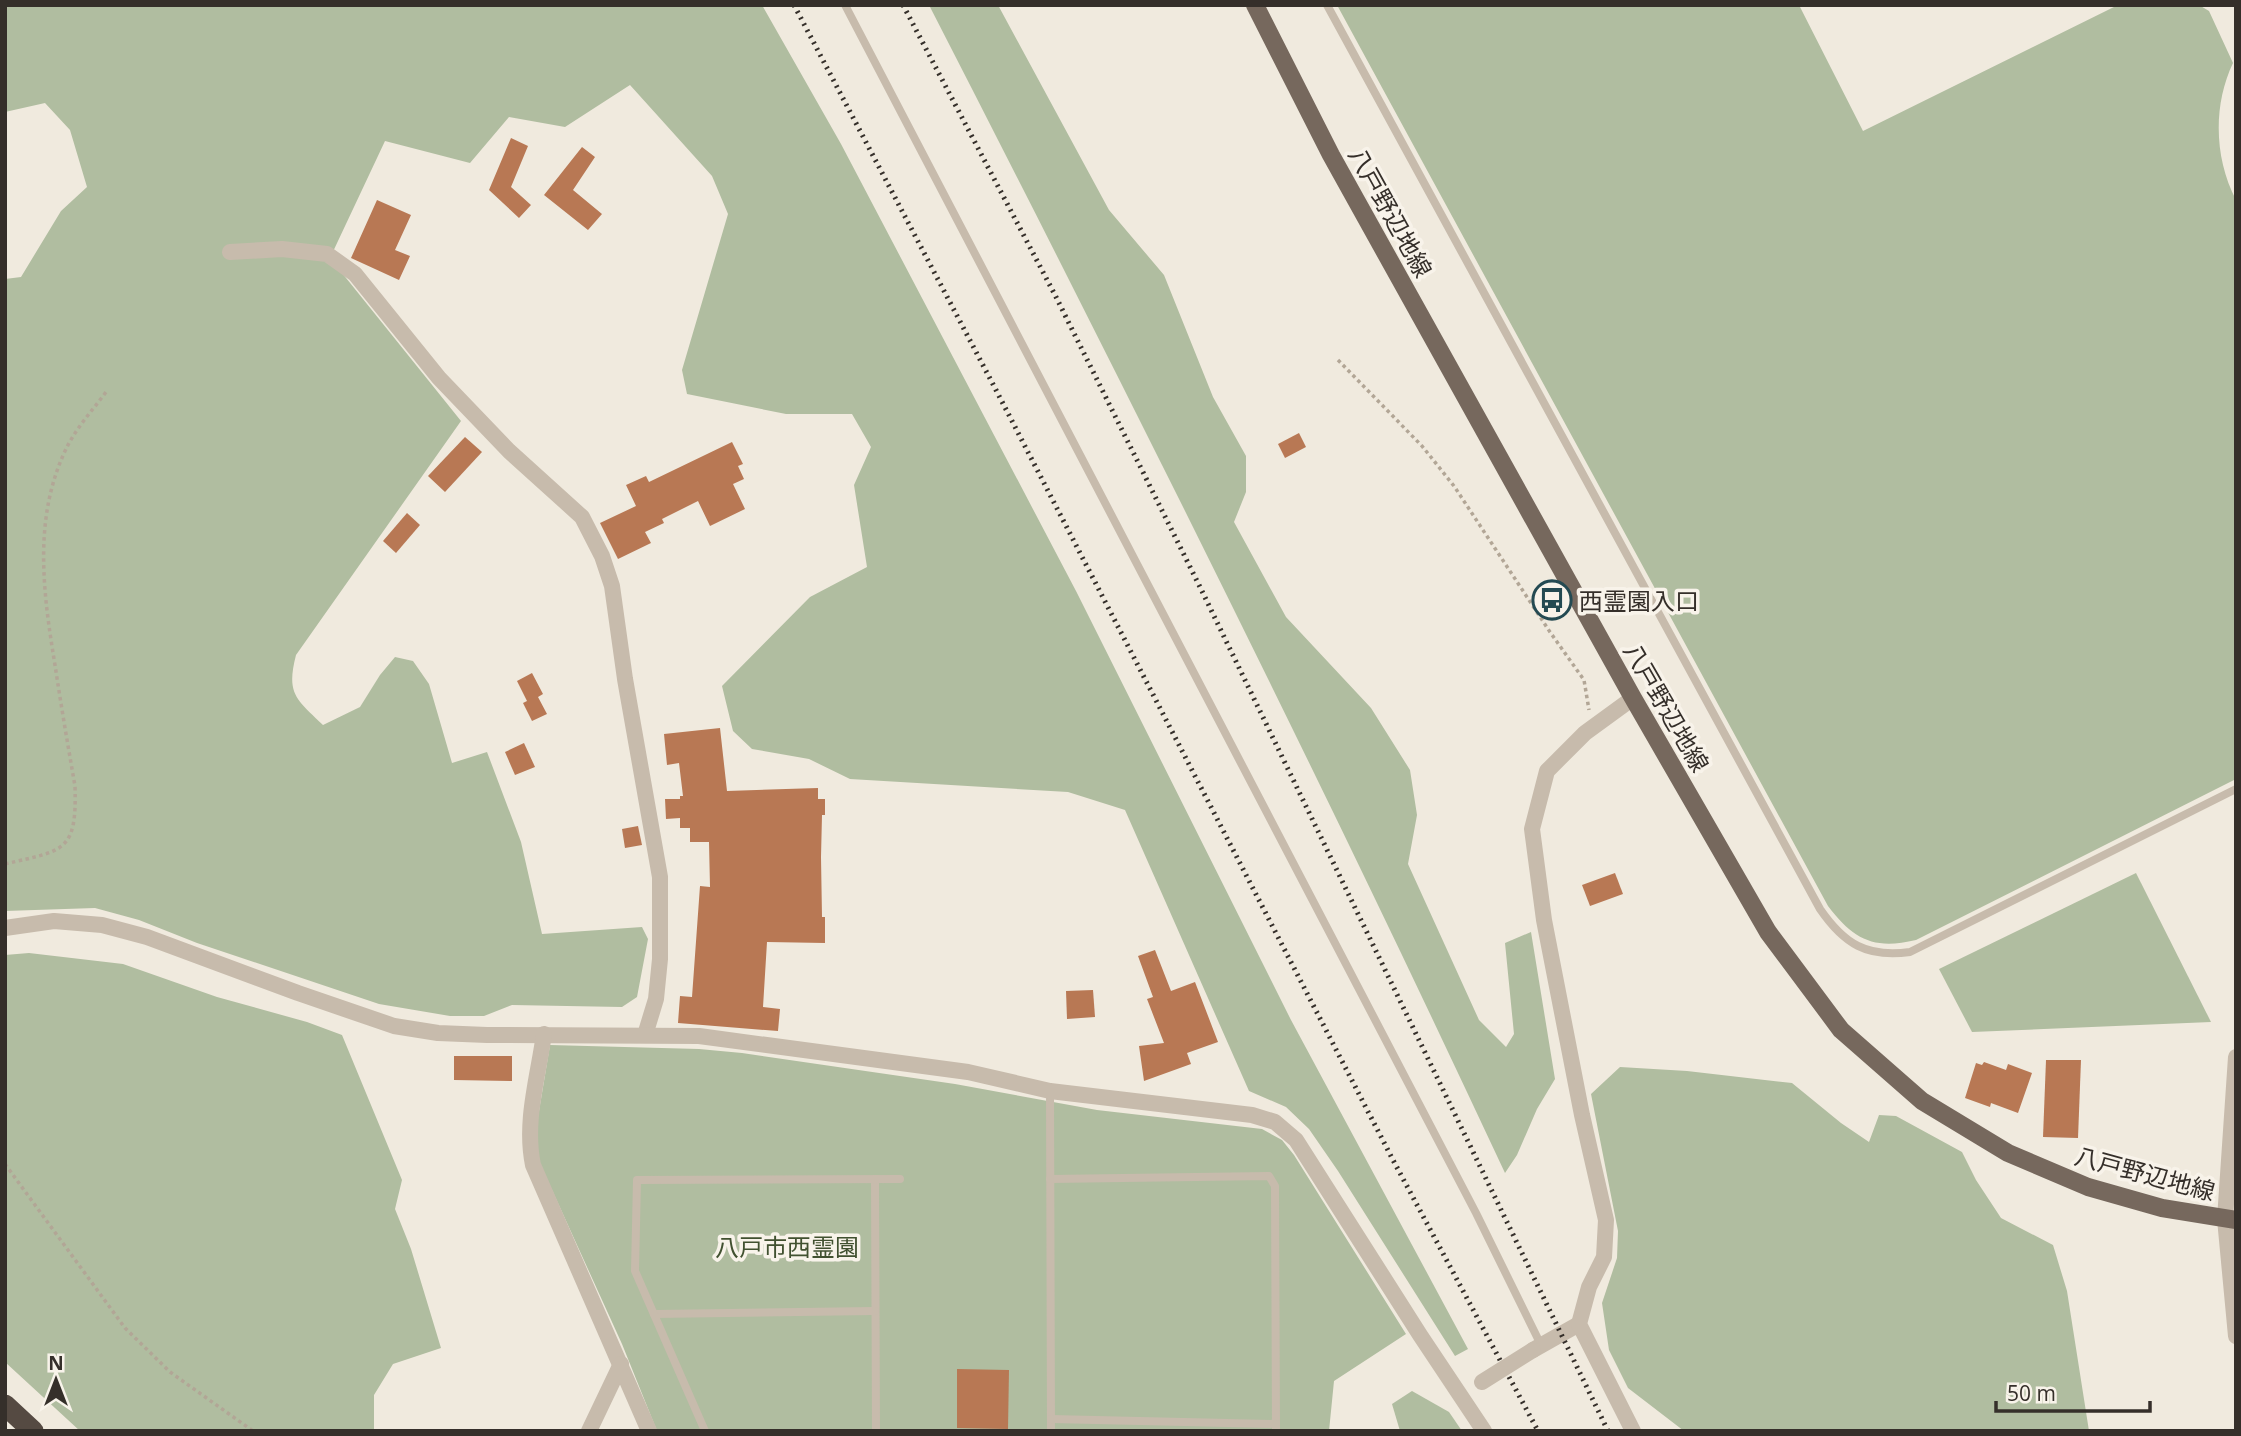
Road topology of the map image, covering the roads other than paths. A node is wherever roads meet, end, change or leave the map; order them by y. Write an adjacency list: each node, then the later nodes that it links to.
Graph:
1 (845, 5): 20 (lane)
2 (1255, 5): 5 (main road, 八戸野辺地線)
3 (1327, 5): 6 (lane)
4 (230, 252): 9 (street)
5 (1633, 698): 15 (main road, 八戸野辺地線); 18 (street)
6 (2236, 789)
7 (5, 928): 8 (street)
8 (544, 1034): 9 (street); 21 (street)
9 (645, 1035): 11 (street)
10 (2236, 1057): 15 (street)
11 (1050, 1091): 14 (lane); 22 (street)
12 (875, 1179): 13 (lane); 16 (lane); 17 (lane)
13 (900, 1179)
14 (1050, 1179): 24 (lane); 25 (lane)
15 (2231, 1220): 19 (street)
16 (875, 1311): 17 (lane); 30 (lane)
17 (654, 1314): 29 (lane)
18 (1579, 1324): 20 (street); 33 (street)
19 (2236, 1336)
20 (1537, 1348): 22 (street, bridge)
21 (621, 1364): 27 (street); 28 (street)
22 (1461, 1395): 32 (street)
23 (5, 1405): 26 (highway)
24 (1051, 1419): 25 (lane); 31 (lane)
25 (1276, 1427)
26 (33, 1431)
27 (589, 1431)
28 (649, 1431)
29 (705, 1431)
30 (876, 1431)
31 (1051, 1431)
32 (1484, 1431)
33 (1633, 1431)

